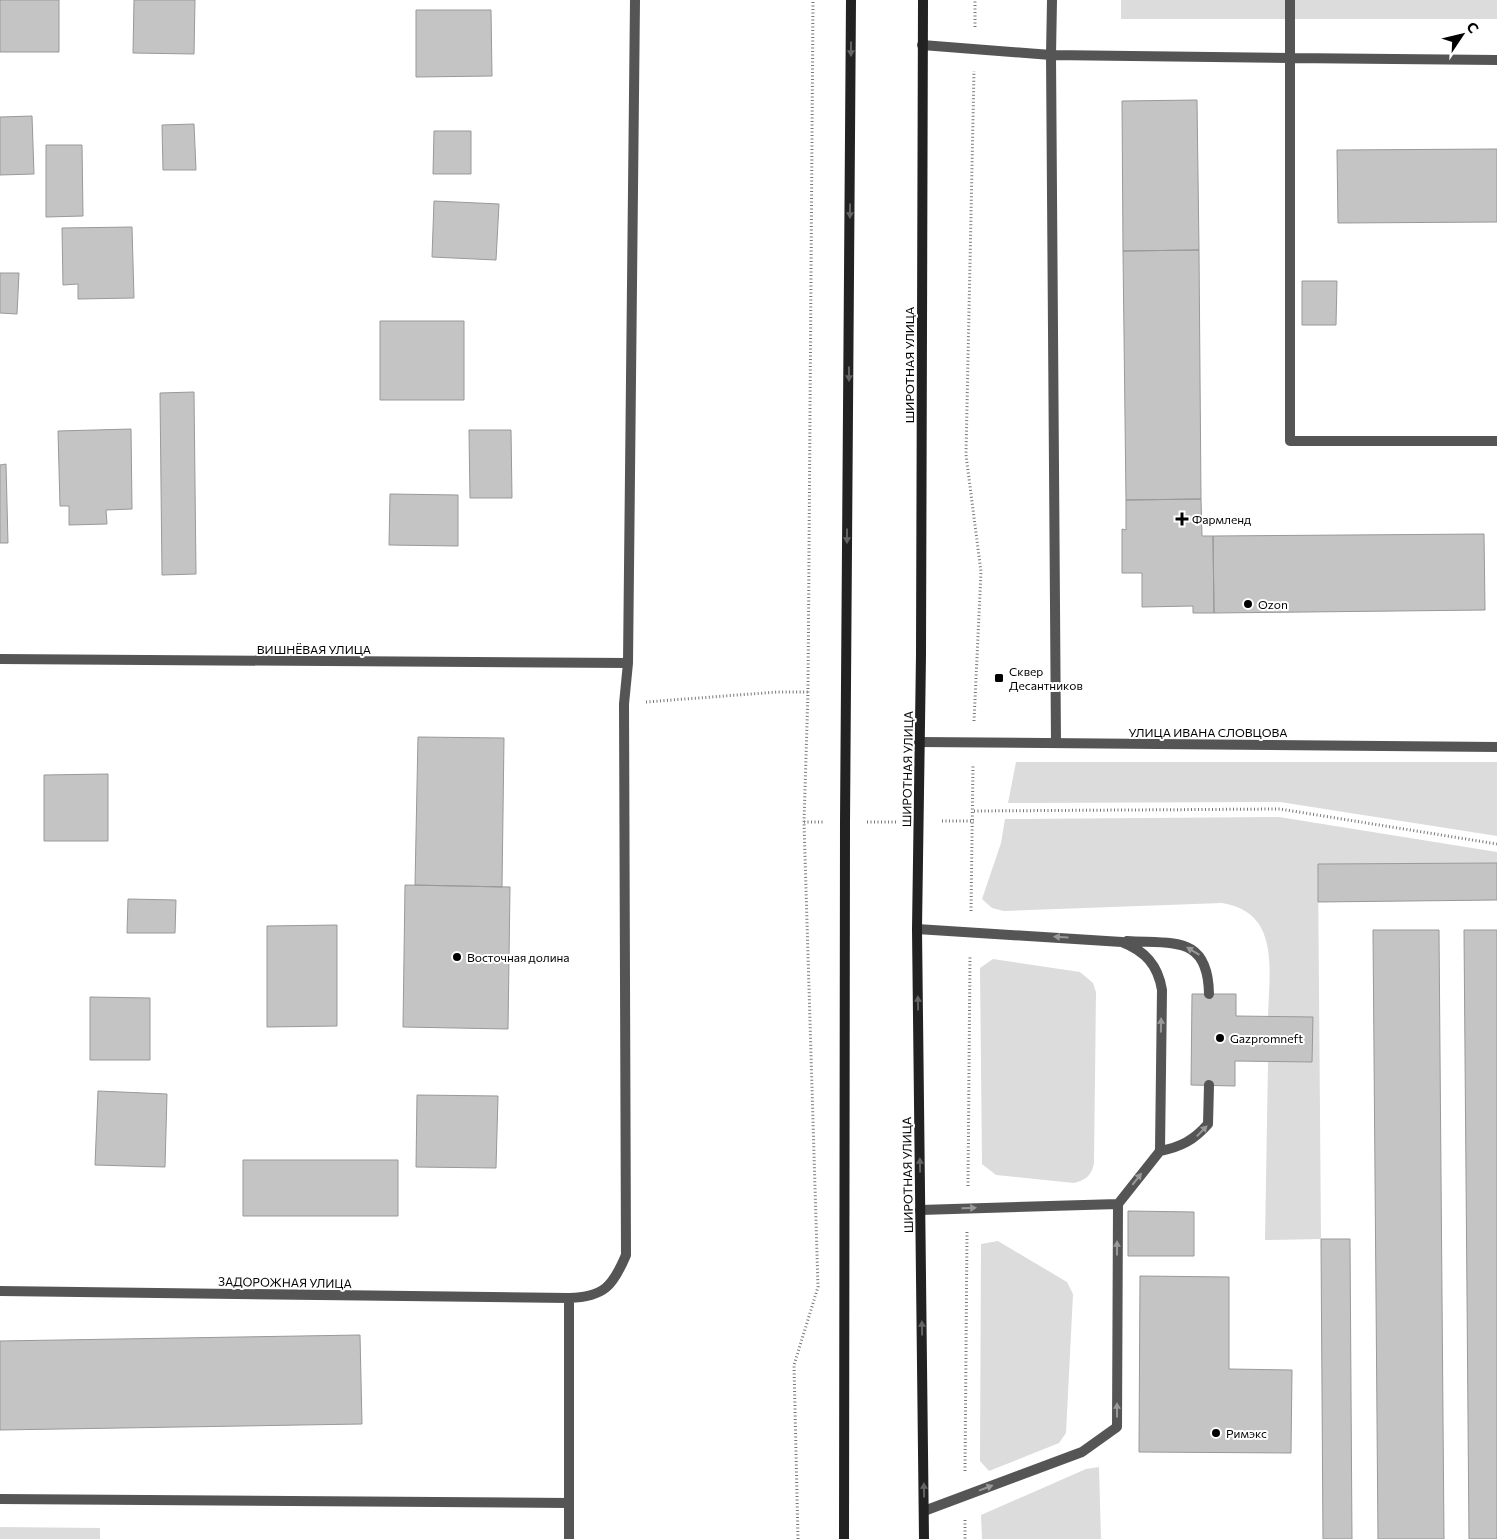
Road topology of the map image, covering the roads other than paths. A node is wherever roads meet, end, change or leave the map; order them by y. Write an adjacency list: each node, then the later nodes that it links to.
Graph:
1 (635, 0): 12 (street, ЗАДОРОЖНАЯ УЛИЦА)
2 (851, 0): 29 (main road, one-way to 29)
3 (923, 0): 6 (main road, ШИРОТНАЯ УЛИЦА)
4 (1052, 0): 7 (street)
5 (1290, 0): 8 (street)
6 (922, 45): 7 (street); 13 (main road, ШИРОТНАЯ УЛИЦА)
7 (1051, 55): 8 (street); 14 (street)
8 (1290, 58): 9 (street); 10 (street)
9 (1497, 60)
10 (1497, 441)
11 (0, 659): 12 (street, ВИШНЁВАЯ УЛИЦА)
12 (628, 663): 24 (street, ЗАДОРОЖНАЯ УЛИЦА)
13 (919, 742): 14 (street, УЛИЦА ИВАНА СЛОВЦОВА); 16 (main road, ШИРОТНАЯ УЛИЦА)
14 (1056, 743): 15 (street, УЛИЦА ИВАНА СЛОВЦОВА)
15 (1497, 747)
16 (917, 929): 17 (street, one-way to 16); 22 (main road, ШИРОТНАЯ УЛИЦА, one-way to 16)
17 (1108, 940): 18 (street, one-way to 17); 20 (street, one-way to 17)
18 (1209, 994)
19 (1209, 1085): 20 (street, one-way to 19)
20 (1160, 1151): 21 (street, one-way to 20)
21 (1118, 1204): 22 (street, one-way to 21); 27 (street, one-way to 21)
22 (920, 1210): 27 (main road, ШИРОТНАЯ УЛИЦА, one-way to 22)
23 (0, 1291): 24 (street, ЗАДОРОЖНАЯ УЛИЦА)
24 (570, 1298): 26 (street)
25 (0, 1499): 26 (street)
26 (569, 1503): 28 (street)
27 (924, 1511): 30 (main road, ШИРОТНАЯ УЛИЦА)
28 (569, 1539)
29 (844, 1539)
30 (924, 1539)

